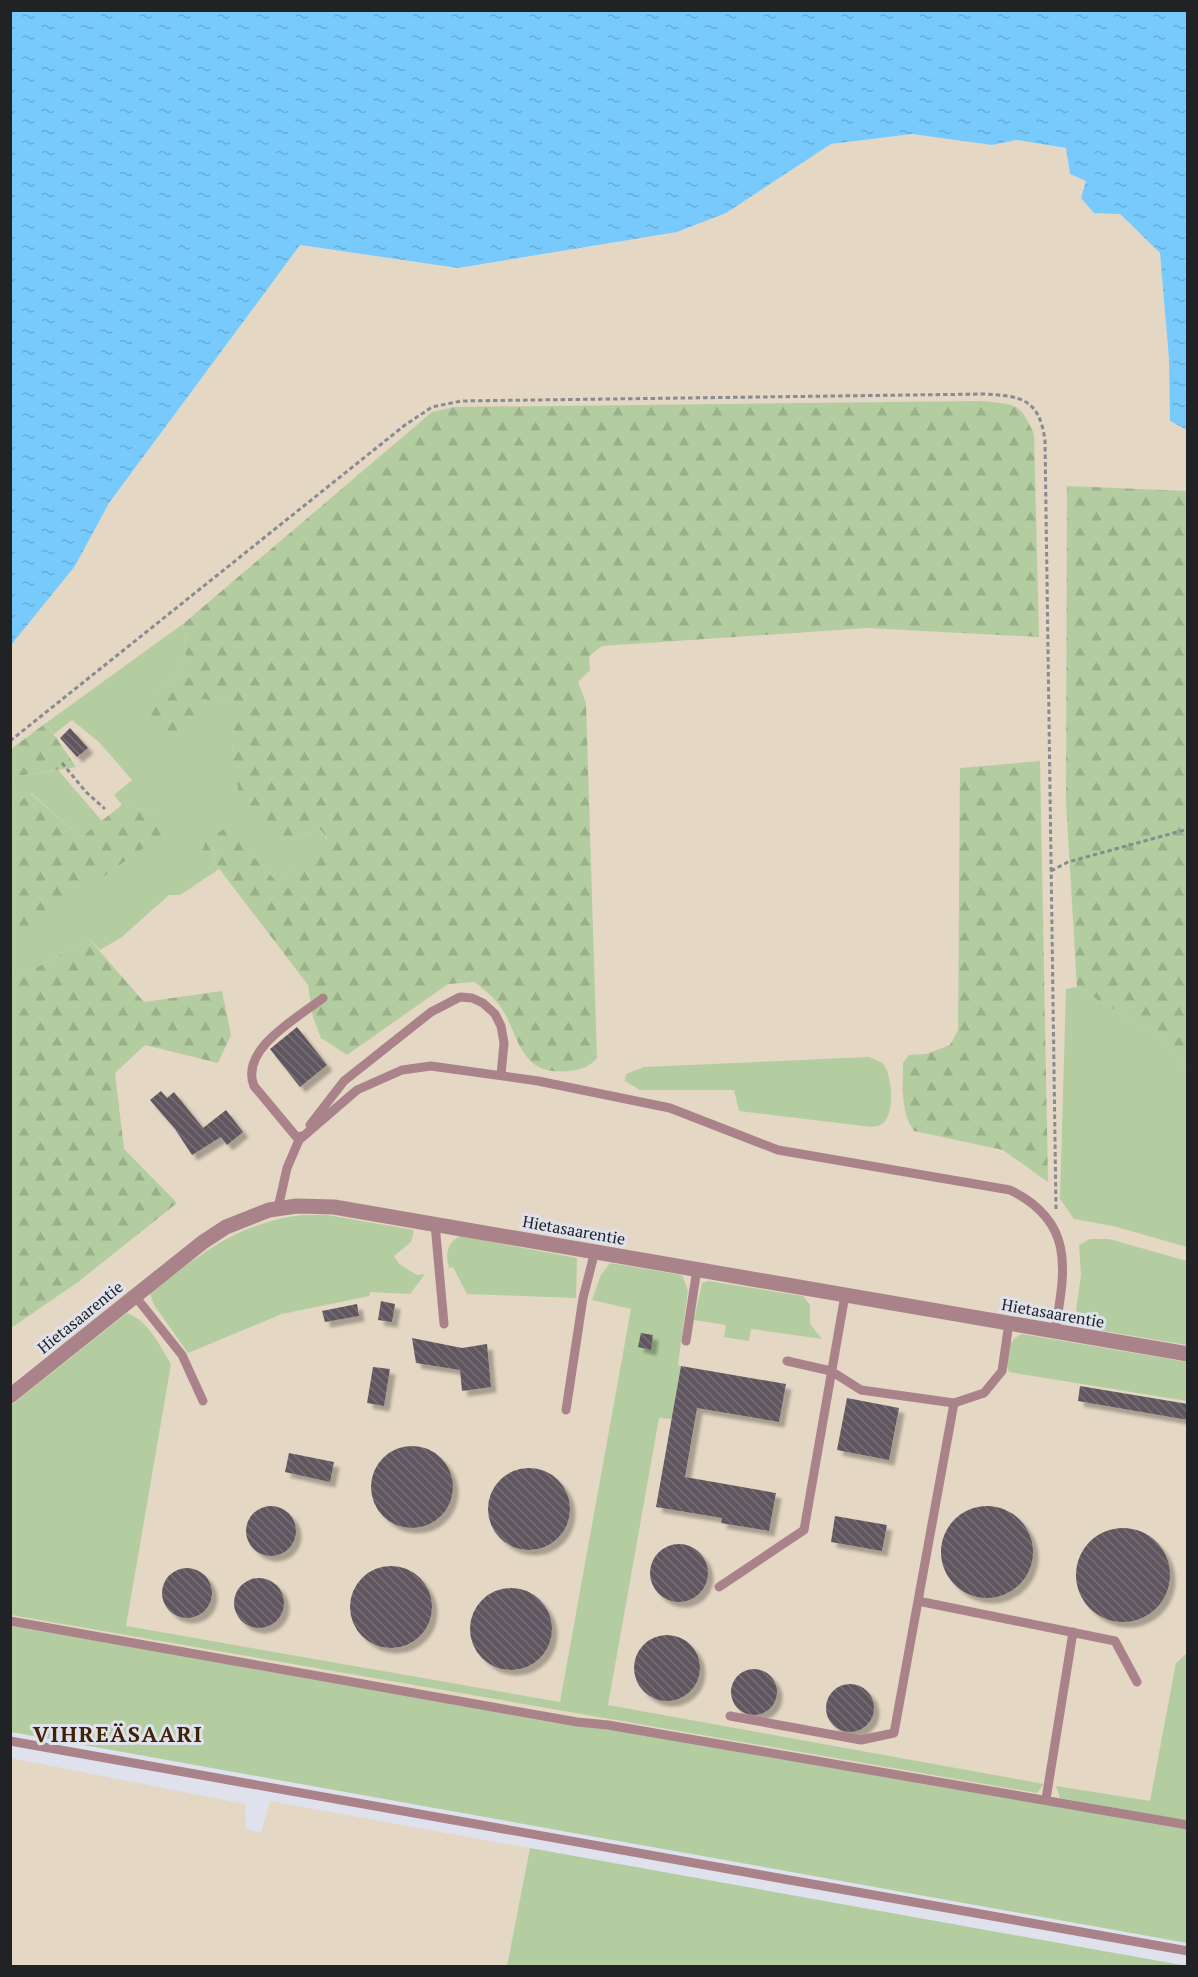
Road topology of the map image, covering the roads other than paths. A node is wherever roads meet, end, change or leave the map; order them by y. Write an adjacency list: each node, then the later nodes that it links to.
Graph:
1 (323, 998): 3 (lane)
2 (501, 1075): 3 (lane); 3 (lane); 12 (lane)
3 (299, 1140): 4 (lane)
4 (278, 1208): 5 (street, Hietasaarentie); 9 (street, Hietasaarentie)
5 (435, 1224): 6 (street, Hietasaarentie); 11 (lane)
6 (595, 1251): 7 (street, Hietasaarentie); 20 (lane)
7 (697, 1269): 8 (street, Hietasaarentie); 13 (lane)
8 (845, 1295): 10 (street, Hietasaarentie); 16 (lane)
9 (135, 1296): 17 (street, Hietasaarentie); 18 (lane)
10 (1009, 1323): 12 (street, Hietasaarentie); 19 (lane)
11 (444, 1324)
12 (1055, 1331): 14 (street, Hietasaarentie)
13 (686, 1341)
14 (1188, 1354)
15 (787, 1361): 16 (lane)
16 (831, 1371): 19 (lane); 21 (lane)
17 (10, 1396)
18 (203, 1401)
19 (954, 1403): 22 (lane)
20 (566, 1410)
21 (719, 1587)
22 (918, 1601): 24 (lane); 26 (lane)
23 (10, 1621): 28 (lane)
24 (1073, 1632): 25 (lane); 28 (lane)
25 (1137, 1682)
26 (730, 1716)
27 (10, 1741): 30 (lane)
28 (1046, 1799): 29 (lane)
29 (1188, 1825)
30 (1188, 1951)

